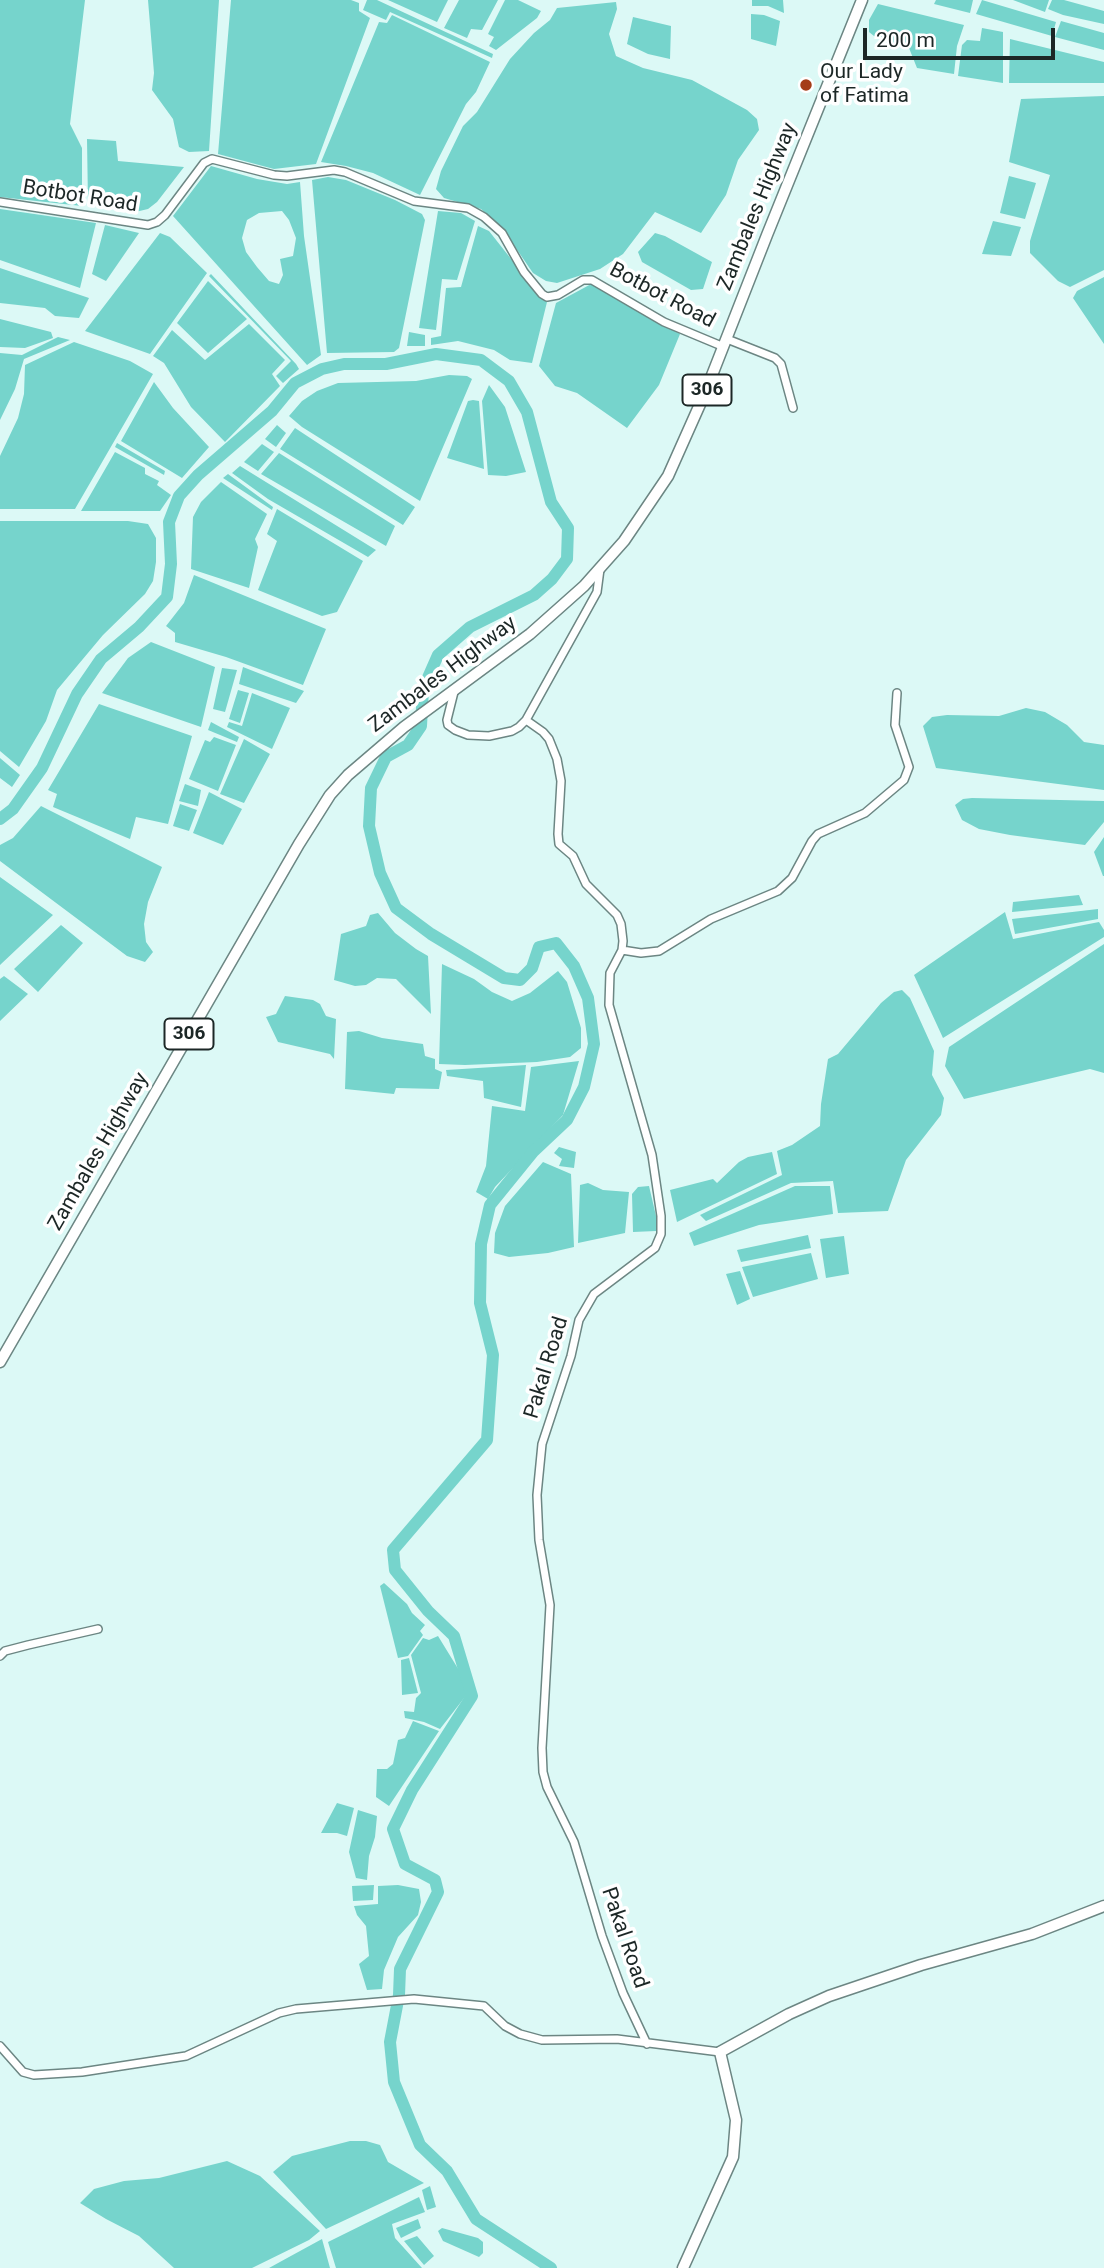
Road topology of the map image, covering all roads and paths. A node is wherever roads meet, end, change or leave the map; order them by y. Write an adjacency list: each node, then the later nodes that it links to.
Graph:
1 (862, 0): 3 (main road, Zambales Highway / 306)
2 (0, 202): 3 (street, Botbot Road)
3 (725, 343): 4 (street); 5 (main road, Zambales Highway / 306)
4 (793, 408)
5 (600, 569): 6 (main road, Zambales Highway / 306); 8 (street)
6 (454, 689): 8 (street); 10 (main road, Zambales Highway / 306)
7 (897, 693): 9 (street)
8 (526, 720): 9 (street)
9 (622, 950): 14 (street, Pakal Road)
10 (0, 1362)
11 (98, 1629): 12 (street)
12 (0, 1656)
13 (1104, 1906): 16 (main road)
14 (647, 2044): 15 (street); 16 (street)
15 (0, 2046)
16 (720, 2052): 17 (main road)
17 (683, 2268)

